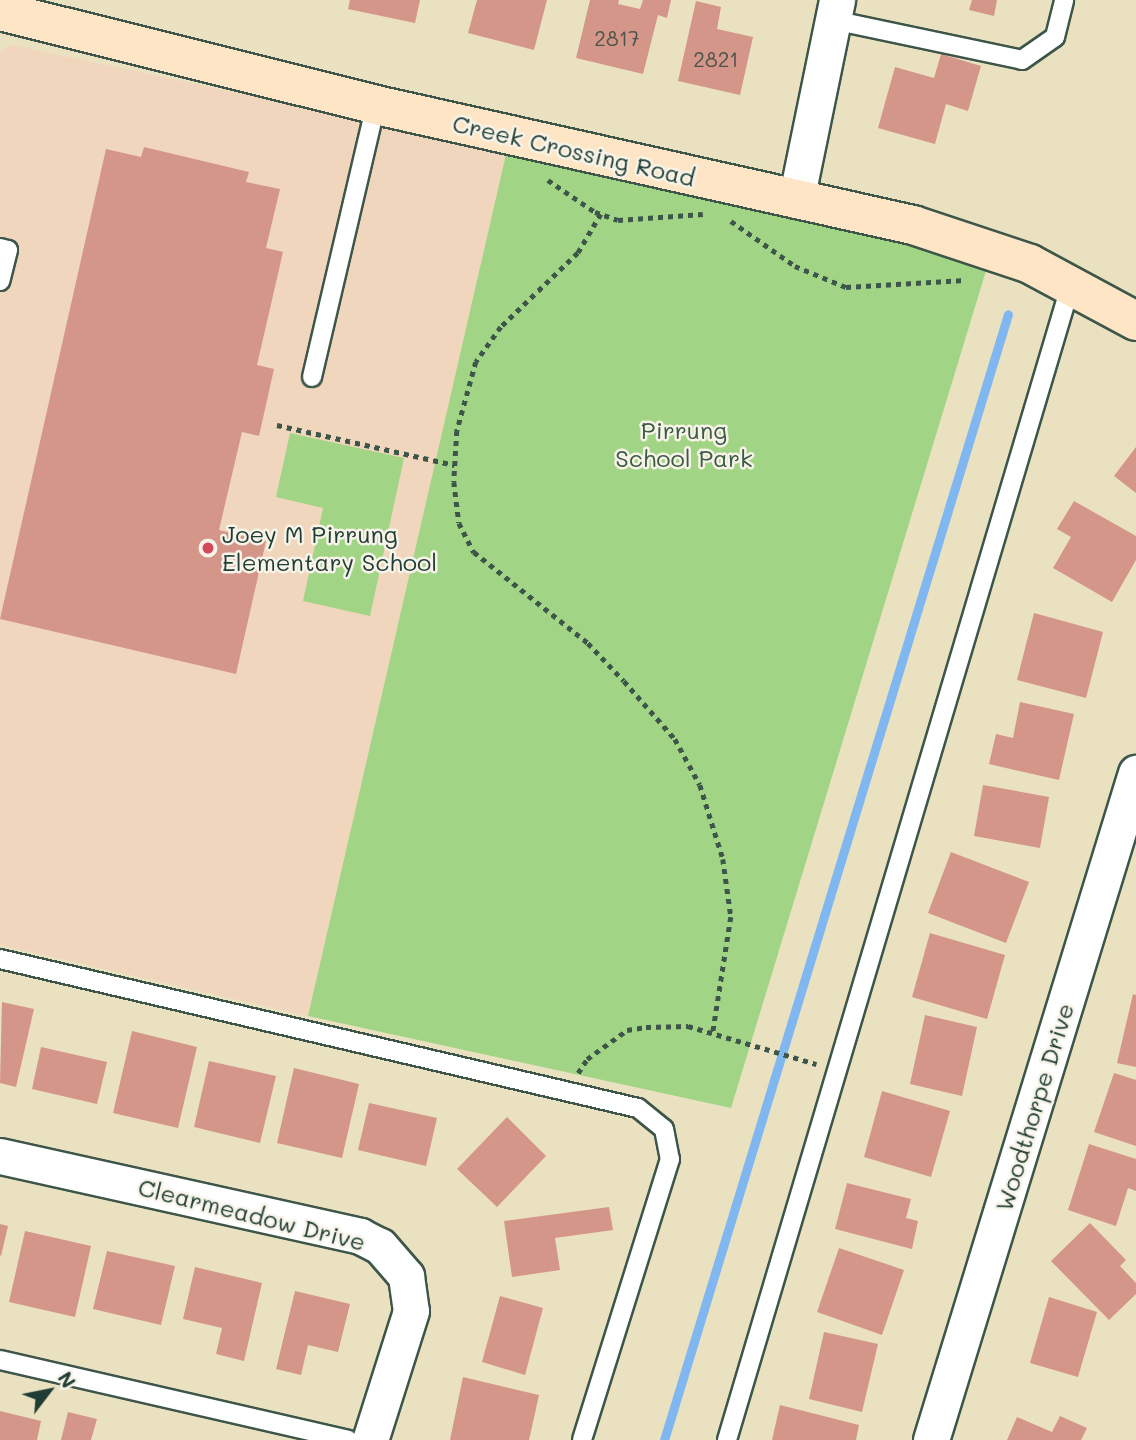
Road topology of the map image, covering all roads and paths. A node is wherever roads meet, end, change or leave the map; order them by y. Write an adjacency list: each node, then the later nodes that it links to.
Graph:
1 (1064, 0): 2 (lane)
2 (835, 10): 6 (street)
3 (0, 11): 4 (street, Creek Crossing Road)
4 (376, 105): 6 (street, Creek Crossing Road); 15 (lane)
5 (542, 176): 7 (path)
6 (796, 200): 13 (street, Creek Crossing Road)
7 (601, 214): 8 (path); 17 (path)
8 (709, 215)
9 (728, 218): 11 (path)
10 (0, 248): 12 (lane)
11 (972, 280)
12 (0, 281)
13 (1071, 284): 14 (street, Creek Crossing Road); 28 (lane)
14 (1136, 321)
15 (313, 377)
16 (277, 425): 17 (path)
17 (455, 465): 20 (path)
18 (1136, 773): 29 (street, Woodthorpe Drive)
19 (0, 959): 22 (lane)
20 (713, 1032): 21 (path); 22 (path)
21 (823, 1067)
22 (566, 1091): 27 (lane)
23 (0, 1156): 26 (street, Clearmeadow Drive)
24 (0, 1360): 25 (lane)
25 (348, 1440)
26 (370, 1440)
27 (582, 1440)
28 (727, 1440)
29 (931, 1440)

